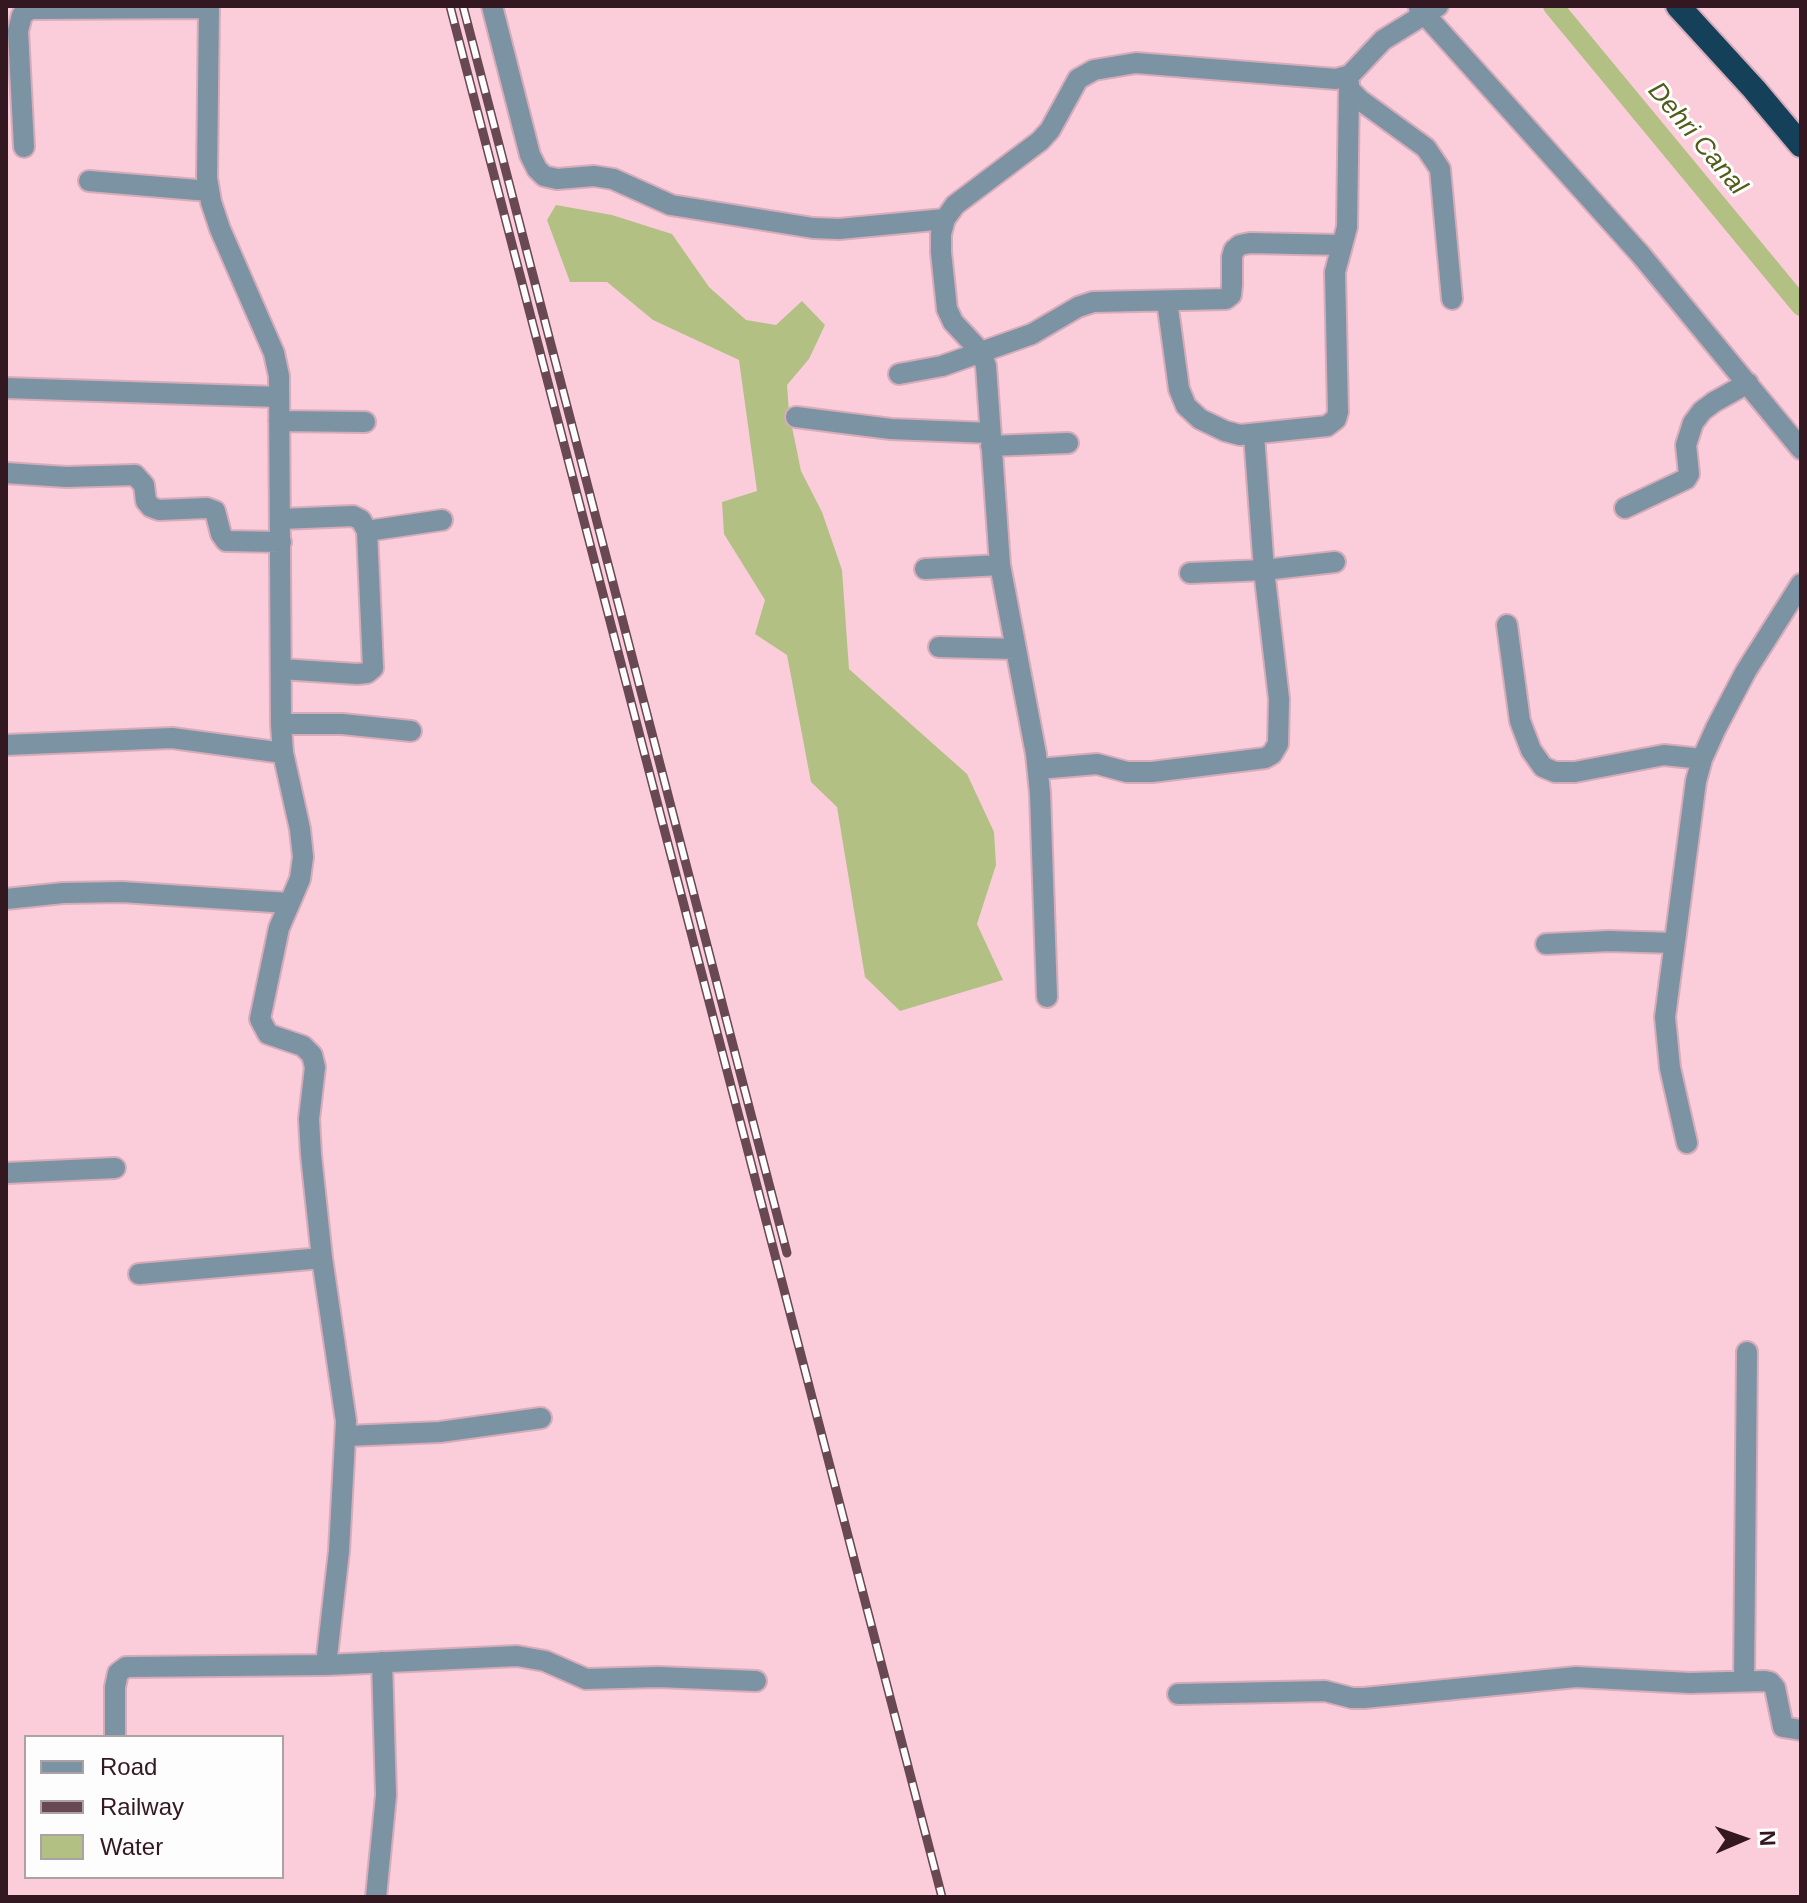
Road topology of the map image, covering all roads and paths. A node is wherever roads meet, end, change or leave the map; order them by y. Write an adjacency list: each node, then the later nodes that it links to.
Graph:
1 (492, 6): 10 (street)
2 (209, 7): 7 (street); 9 (street)
3 (1680, 7): 6 (highway)
4 (1427, 9): 5 (street); 16 (street)
5 (1350, 82): 10 (street); 11 (street); 12 (street)
6 (1798, 135)
7 (24, 147)
8 (89, 181): 9 (street)
9 (209, 191): 18 (street)
10 (945, 219): 14 (street)
11 (1342, 245): 13 (street); 22 (street)
12 (1452, 299)
13 (1167, 301): 14 (street); 22 (street)
14 (981, 352): 15 (street); 23 (street)
15 (899, 374)
16 (1748, 383): 25 (street); 27 (street)
17 (6, 388): 18 (street)
18 (279, 397): 20 (street)
19 (796, 417): 23 (street)
20 (279, 421): 21 (street); 28 (street)
21 (365, 422)
22 (1254, 435): 35 (street)
23 (990, 439): 24 (street); 33 (street)
24 (1068, 443)
25 (1801, 449)
26 (6, 473): 31 (street)
27 (1625, 508)
28 (281, 519): 30 (street); 31 (street)
29 (442, 520): 30 (street)
30 (367, 531): 41 (street)
31 (281, 542): 41 (street)
32 (1335, 562): 35 (street)
33 (1000, 565): 34 (street); 40 (street)
34 (925, 569)
35 (1264, 570): 36 (street); 47 (street)
36 (1190, 573)
37 (1801, 584): 46 (street)
38 (1507, 625): 46 (street)
39 (939, 647): 40 (street)
40 (1016, 649): 47 (street)
41 (281, 669): 42 (street)
42 (281, 724): 43 (street); 45 (street)
43 (411, 731)
44 (6, 745): 45 (street)
45 (283, 753): 49 (street)
46 (1702, 759): 50 (street)
47 (1038, 769): 52 (street)
48 (6, 899): 49 (street)
49 (288, 903): 56 (street)
50 (1674, 943): 51 (street); 53 (street)
51 (1546, 944)
52 (1047, 997)
53 (1687, 1143)
54 (115, 1168): 55 (street)
55 (6, 1173)
56 (322, 1258): 57 (street); 60 (street)
57 (139, 1274)
58 (1747, 1352): 64 (street)
59 (541, 1418): 60 (street)
60 (346, 1436): 62 (street)
61 (382, 1662): 62 (street); 63 (street); 68 (street)
62 (326, 1665): 67 (street)
63 (756, 1681)
64 (1744, 1681): 65 (street); 66 (street)
65 (1178, 1694)
66 (1801, 1730)
67 (115, 1735)
68 (376, 1897)

